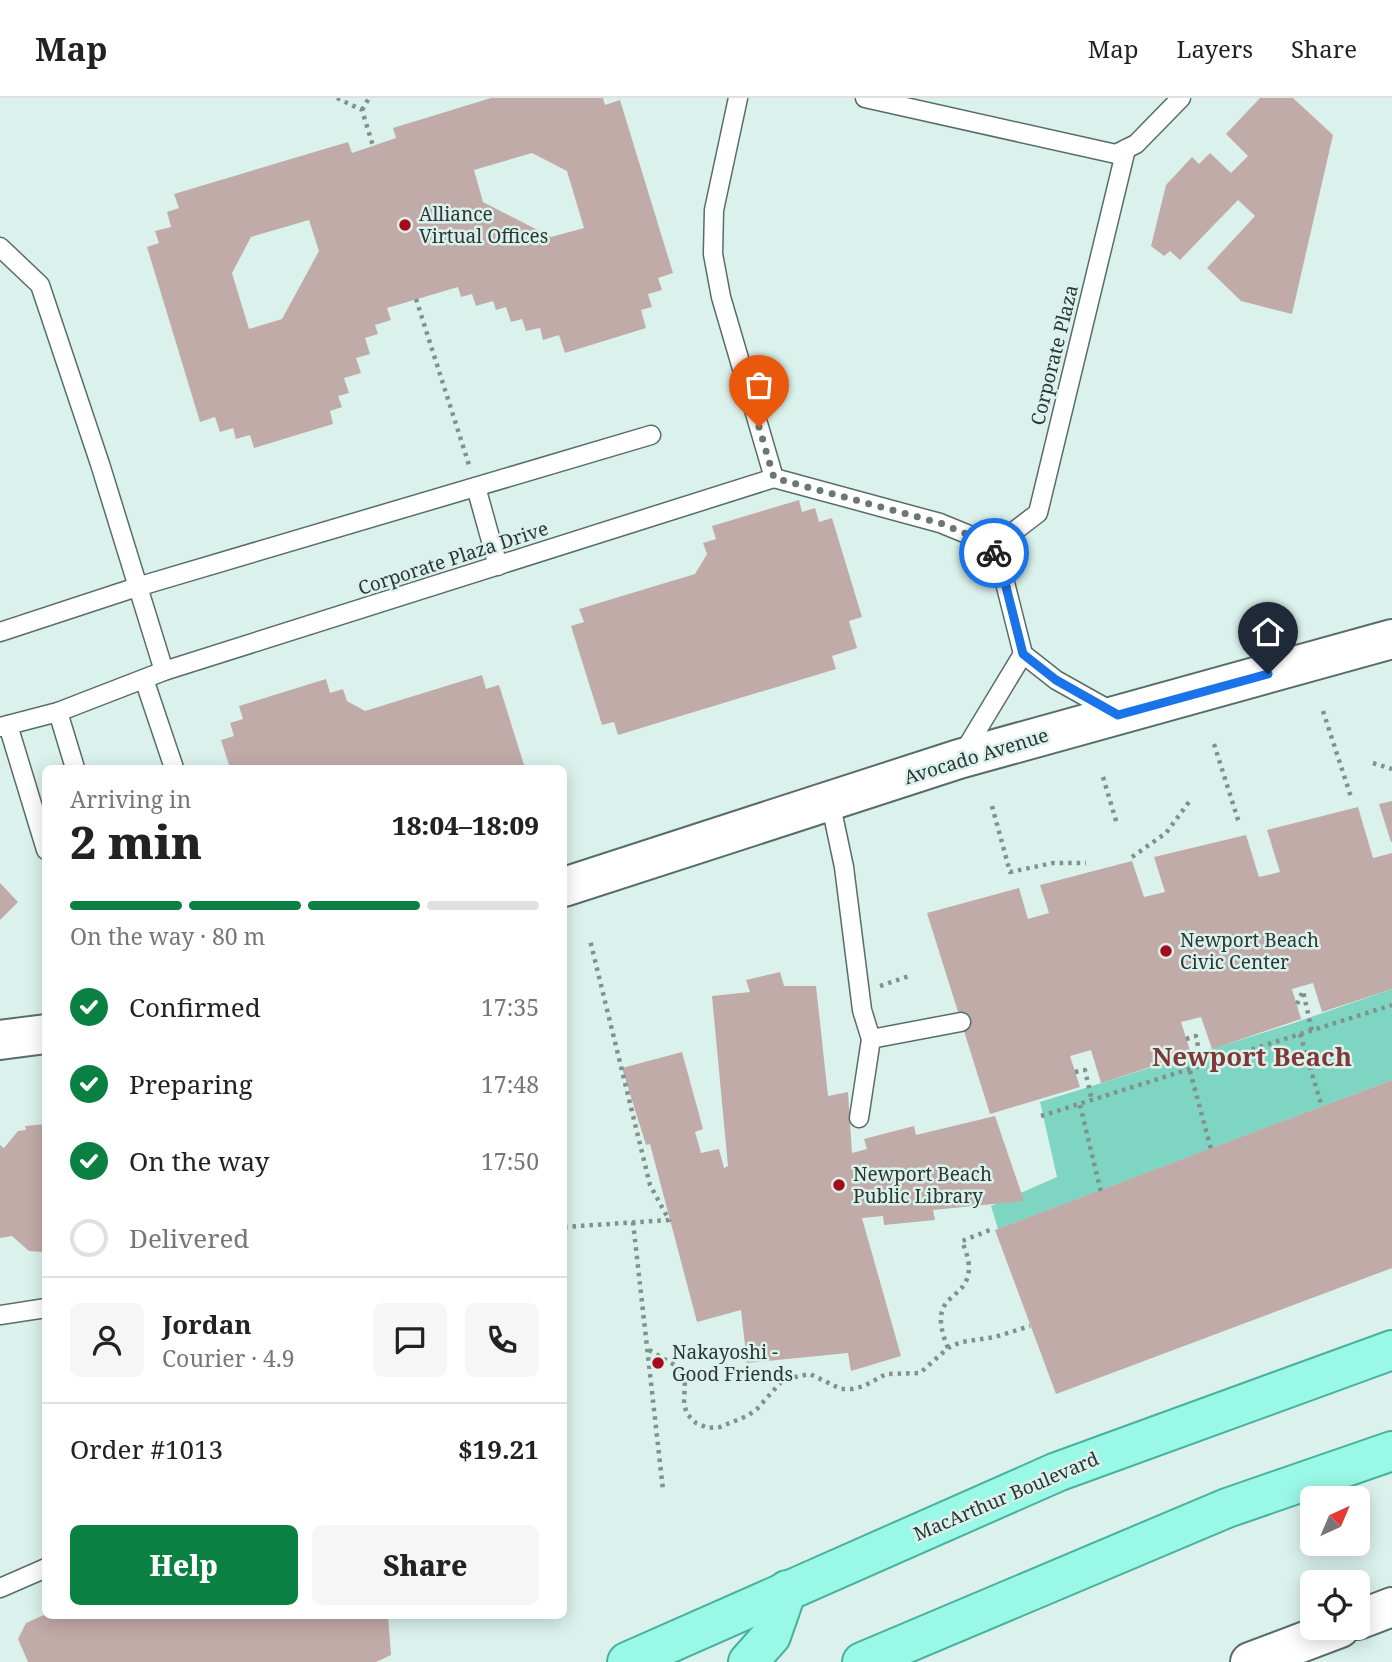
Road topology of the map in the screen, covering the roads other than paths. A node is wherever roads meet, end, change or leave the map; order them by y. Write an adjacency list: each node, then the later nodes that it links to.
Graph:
1 (738, 98): 7 (lane)
2 (865, 98): 4 (lane)
3 (1181, 98): 4 (lane)
4 (1126, 149): 9 (lane, Corporate Plaza)
5 (0, 247): 11 (lane)
6 (651, 435): 8 (lane)
7 (774, 478): 9 (lane); 10 (lane, Corporate Plaza Drive)
8 (476, 487): 10 (lane); 11 (lane)
9 (991, 550): 14 (lane)
10 (498, 566): 15 (lane, Corporate Plaza Drive)
11 (137, 587): 12 (lane); 15 (lane)
12 (0, 632)
13 (1392, 639): 18 (street, Avocado Avenue)
14 (1023, 654): 18 (lane); 20 (lane)
15 (164, 671): 16 (lane, Corporate Plaza Drive)
16 (144, 679): 17 (lane, Corporate Plaza Drive); 22 (lane)
17 (58, 712): 19 (lane, Corporate Plaza Drive); 21 (lane)
18 (1118, 715): 20 (street, Avocado Avenue)
19 (4, 726): 24 (lane)
20 (959, 759): 23 (street, Avocado Avenue)
21 (74, 765)
22 (173, 765)
23 (830, 801): 25 (street, Avocado Avenue); 28 (lane)
24 (42, 838)
25 (567, 886)
26 (961, 1022): 28 (lane)
27 (42, 1035): 29 (street)
28 (871, 1039): 30 (lane)
29 (0, 1040)
30 (859, 1118)
31 (42, 1309): 32 (lane)
32 (0, 1315)
33 (1392, 1350): 37 (main road, MacArthur Boulevard)
34 (1392, 1451): 43 (main road)
35 (42, 1570): 36 (lane)
36 (0, 1588)
37 (787, 1590): 41 (main road, MacArthur Boulevard); 42 (main road)
38 (1392, 1607): 39 (street)
39 (1370, 1615)
40 (1308, 1640): 44 (street)
41 (627, 1662)
42 (748, 1662)
43 (862, 1662)
44 (1250, 1662)

